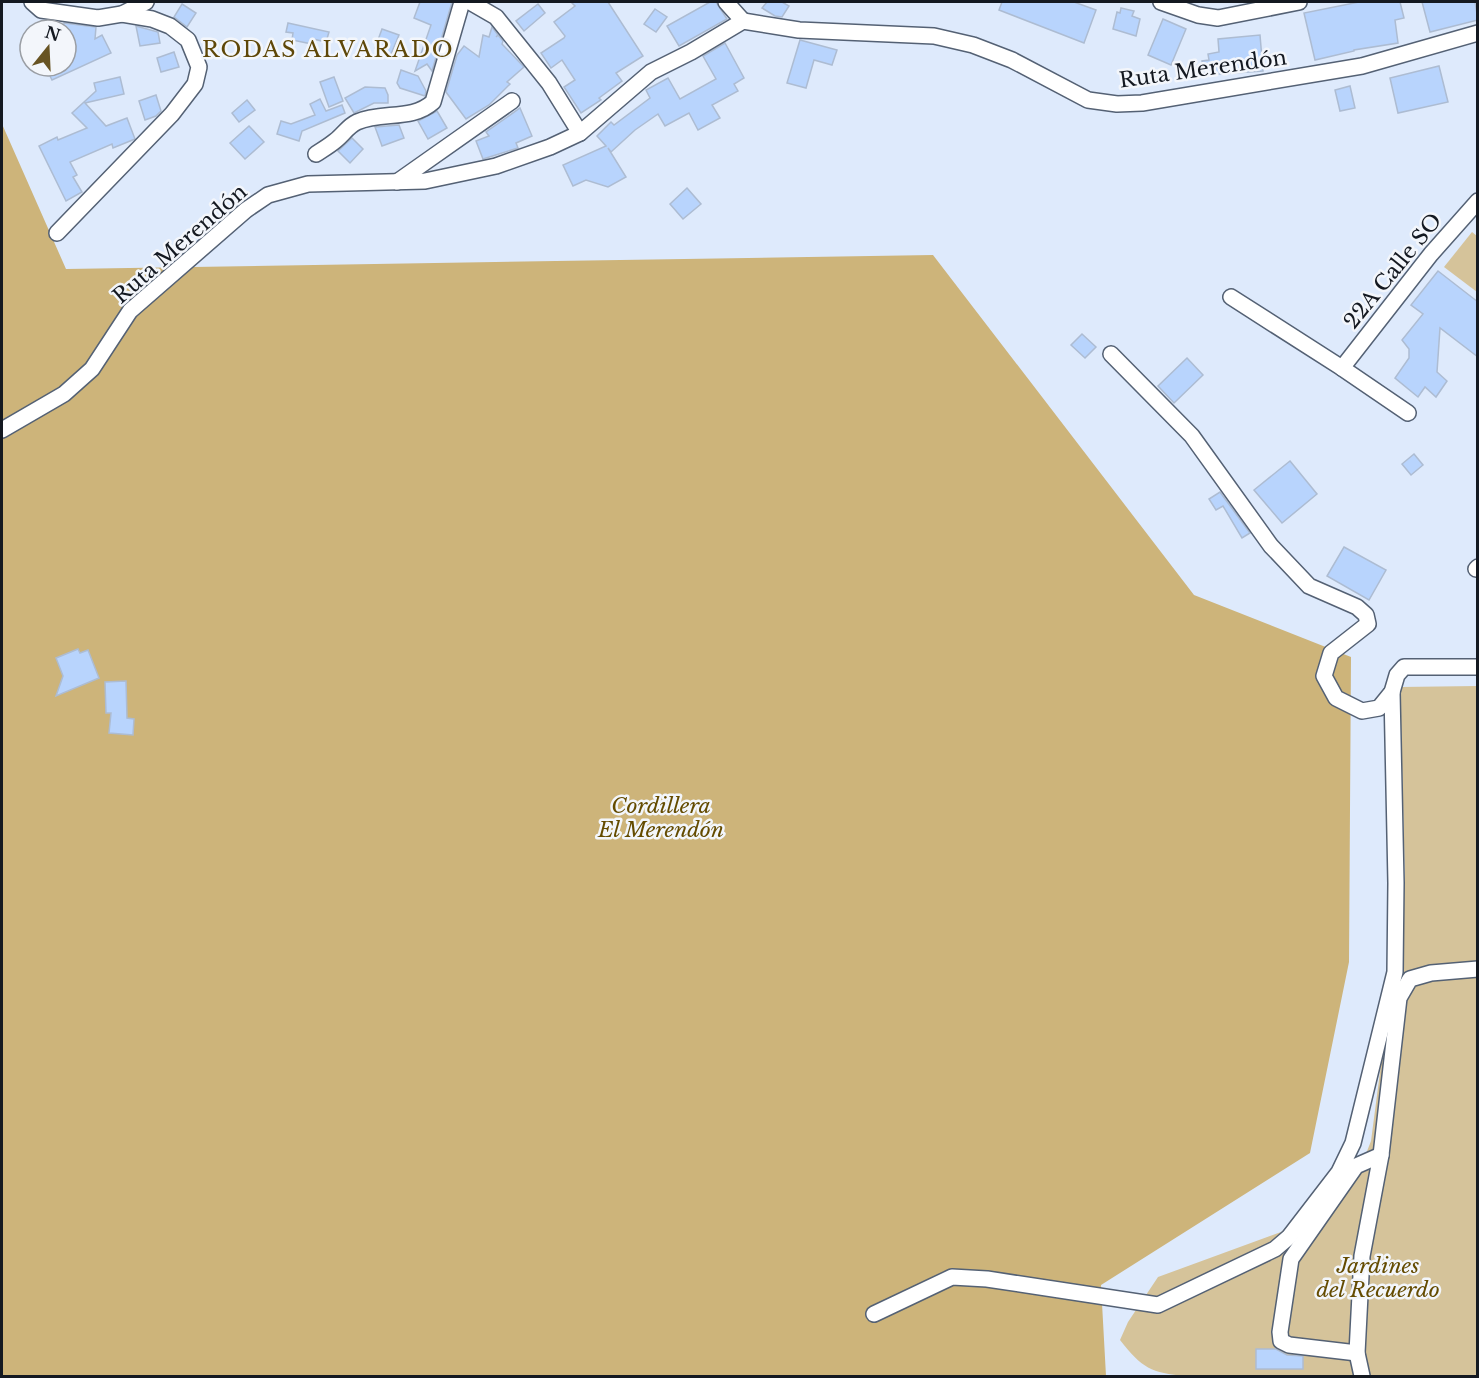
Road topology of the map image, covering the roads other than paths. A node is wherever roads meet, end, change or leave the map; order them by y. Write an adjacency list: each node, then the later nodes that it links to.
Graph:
1 (32, 2): 8 (street)
2 (146, 2): 8 (street)
3 (462, 2): 13 (street)
4 (470, 2): 12 (street)
5 (726, 2): 9 (street)
6 (1161, 2): 7 (street)
7 (1299, 2)
8 (122, 14): 16 (street)
9 (743, 21): 10 (street, Ruta Merendón); 12 (street, Ruta Merendón)
10 (1478, 33)
11 (512, 101): 14 (street)
12 (580, 133): 14 (street, Ruta Merendón)
13 (316, 154)
14 (397, 182): 21 (street, Ruta Merendón)
15 (1478, 201): 19 (street, 22A Calle SO)
16 (57, 233)
17 (1231, 297): 19 (street)
18 (1111, 354): 23 (street)
19 (1342, 368): 20 (street)
20 (1408, 413)
21 (2, 430)
22 (1478, 667): 23 (street)
23 (1392, 692): 26 (street)
24 (1478, 969): 25 (street)
25 (1381, 1155): 27 (street); 27 (street)
26 (874, 1314)
27 (1357, 1353): 28 (street)
28 (1362, 1377)

